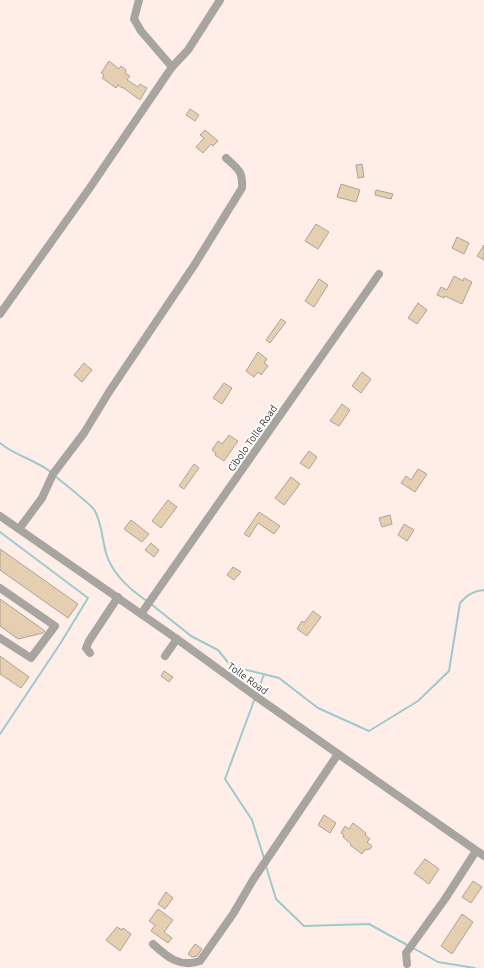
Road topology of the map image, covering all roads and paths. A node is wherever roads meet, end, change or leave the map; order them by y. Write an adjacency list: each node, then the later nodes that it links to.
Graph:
1 (139, 0): 3 (street)
2 (220, 0): 3 (street)
3 (172, 67): 6 (street)
4 (226, 158): 8 (street)
5 (379, 274): 11 (street, Cibolo Tolle Road)
6 (0, 314)
7 (0, 516): 8 (street, Tolle Road)
8 (19, 529): 10 (street, Tolle Road)
9 (0, 588): 12 (street)
10 (118, 598): 11 (street, Tolle Road); 14 (street)
11 (141, 614): 13 (street, Tolle Road)
12 (0, 638)
13 (177, 639): 15 (street); 16 (street, Tolle Road)
14 (90, 654)
15 (165, 656)
16 (338, 754): 17 (street, Tolle Road); 19 (street)
17 (476, 851): 18 (street, Tolle Road); 20 (street)
18 (484, 856)
19 (153, 944)
20 (407, 964)

